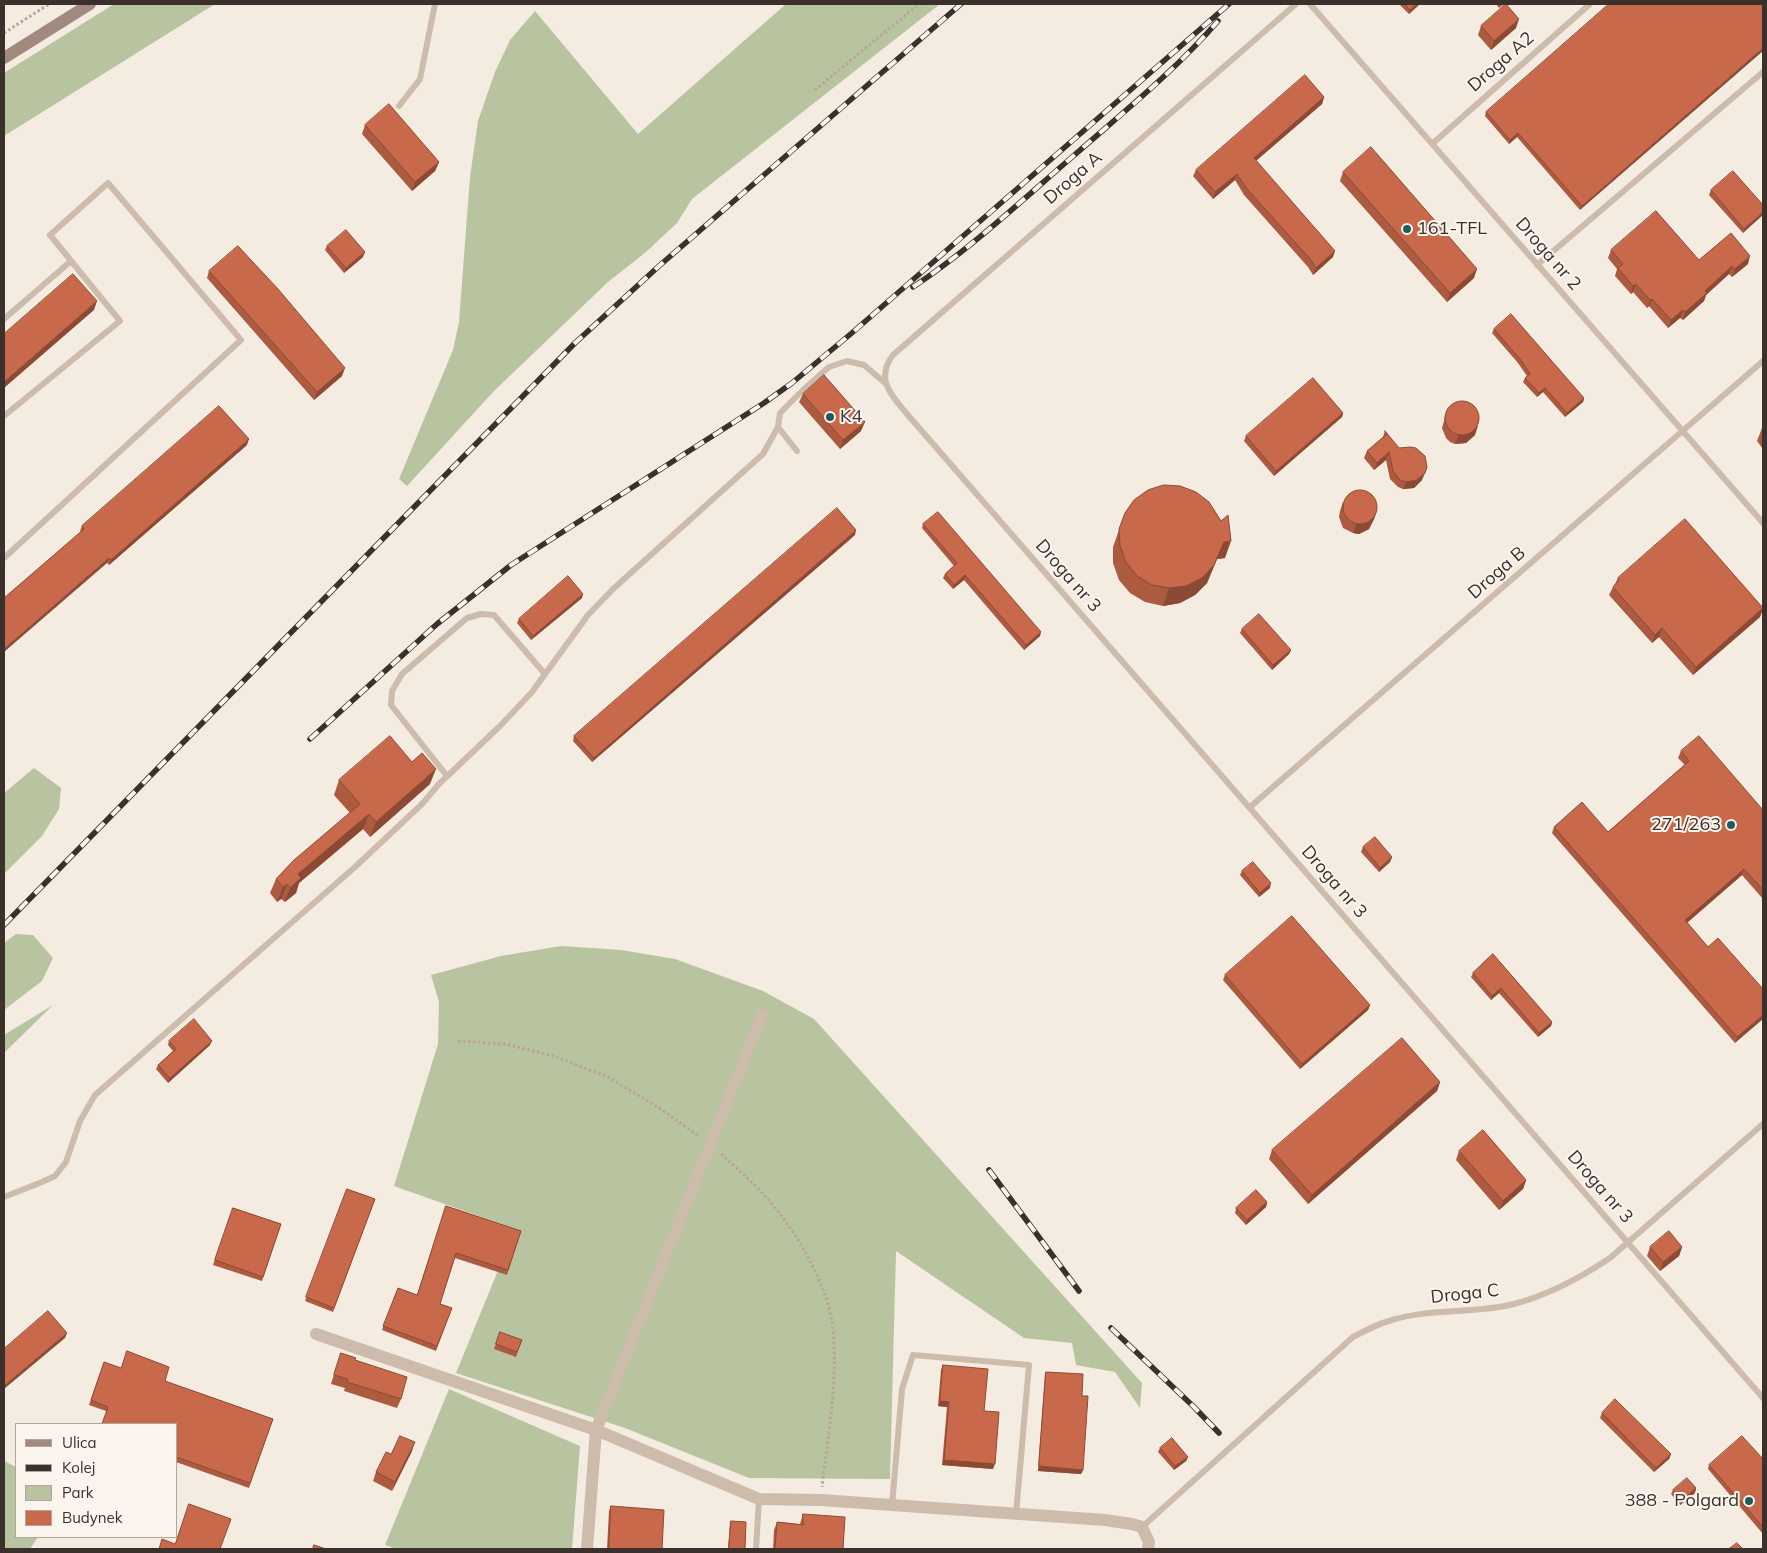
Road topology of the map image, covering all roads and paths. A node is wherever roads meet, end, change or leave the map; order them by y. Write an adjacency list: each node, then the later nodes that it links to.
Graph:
1 (49, 4): 8 (path)
2 (90, 4): 9 (main road)
3 (436, 4): 12 (lane)
4 (919, 4): 11 (path)
5 (1296, 4): 18 (lane, Droga A)
6 (1310, 4): 13 (lane, Droga nr 2)
7 (1590, 4): 13 (lane, Droga A2)
8 (4, 33)
9 (4, 58)
10 (1763, 72): 15 (lane)
11 (815, 90)
12 (399, 106)
13 (1432, 144): 15 (lane, Droga nr 2)
14 (71, 261): 16 (lane); 19 (lane); 24 (lane)
15 (1538, 265): 21 (lane, Droga nr 2)
16 (4, 319)
17 (1763, 361): 21 (lane, Droga B)
18 (885, 383): 20 (lane, Droga nr 3); 27 (lane, Droga nr 3)
19 (4, 416)
20 (778, 427): 22 (lane); 25 (lane, Droga nr 3)
21 (1683, 431): 23 (lane, Droga nr 2); 27 (lane, Droga B)
22 (797, 451)
23 (1763, 524)
24 (4, 558)
25 (545, 674): 26 (lane, Droga nr 3); 26 (lane)
26 (447, 776): 32 (lane, Droga nr 3)
27 (1250, 807): 33 (lane, Droga nr 3)
28 (762, 1015): 31 (street)
29 (458, 1041): 31 (path)
30 (1763, 1124): 33 (lane, Droga C)
31 (710, 1144): 36 (street); 38 (path)
32 (4, 1197)
33 (1628, 1242): 35 (lane, Droga nr 3); 41 (lane, Droga C)
34 (316, 1334): 36 (street)
35 (1763, 1398)
36 (596, 1430): 37 (street); 42 (street)
37 (759, 1499): 38 (street); 43 (lane)
38 (821, 1500): 39 (street)
39 (892, 1505): 40 (street); 40 (lane)
40 (1016, 1514): 41 (street)
41 (1142, 1527): 44 (street)
42 (586, 1549)
43 (756, 1549)
44 (1148, 1549)

